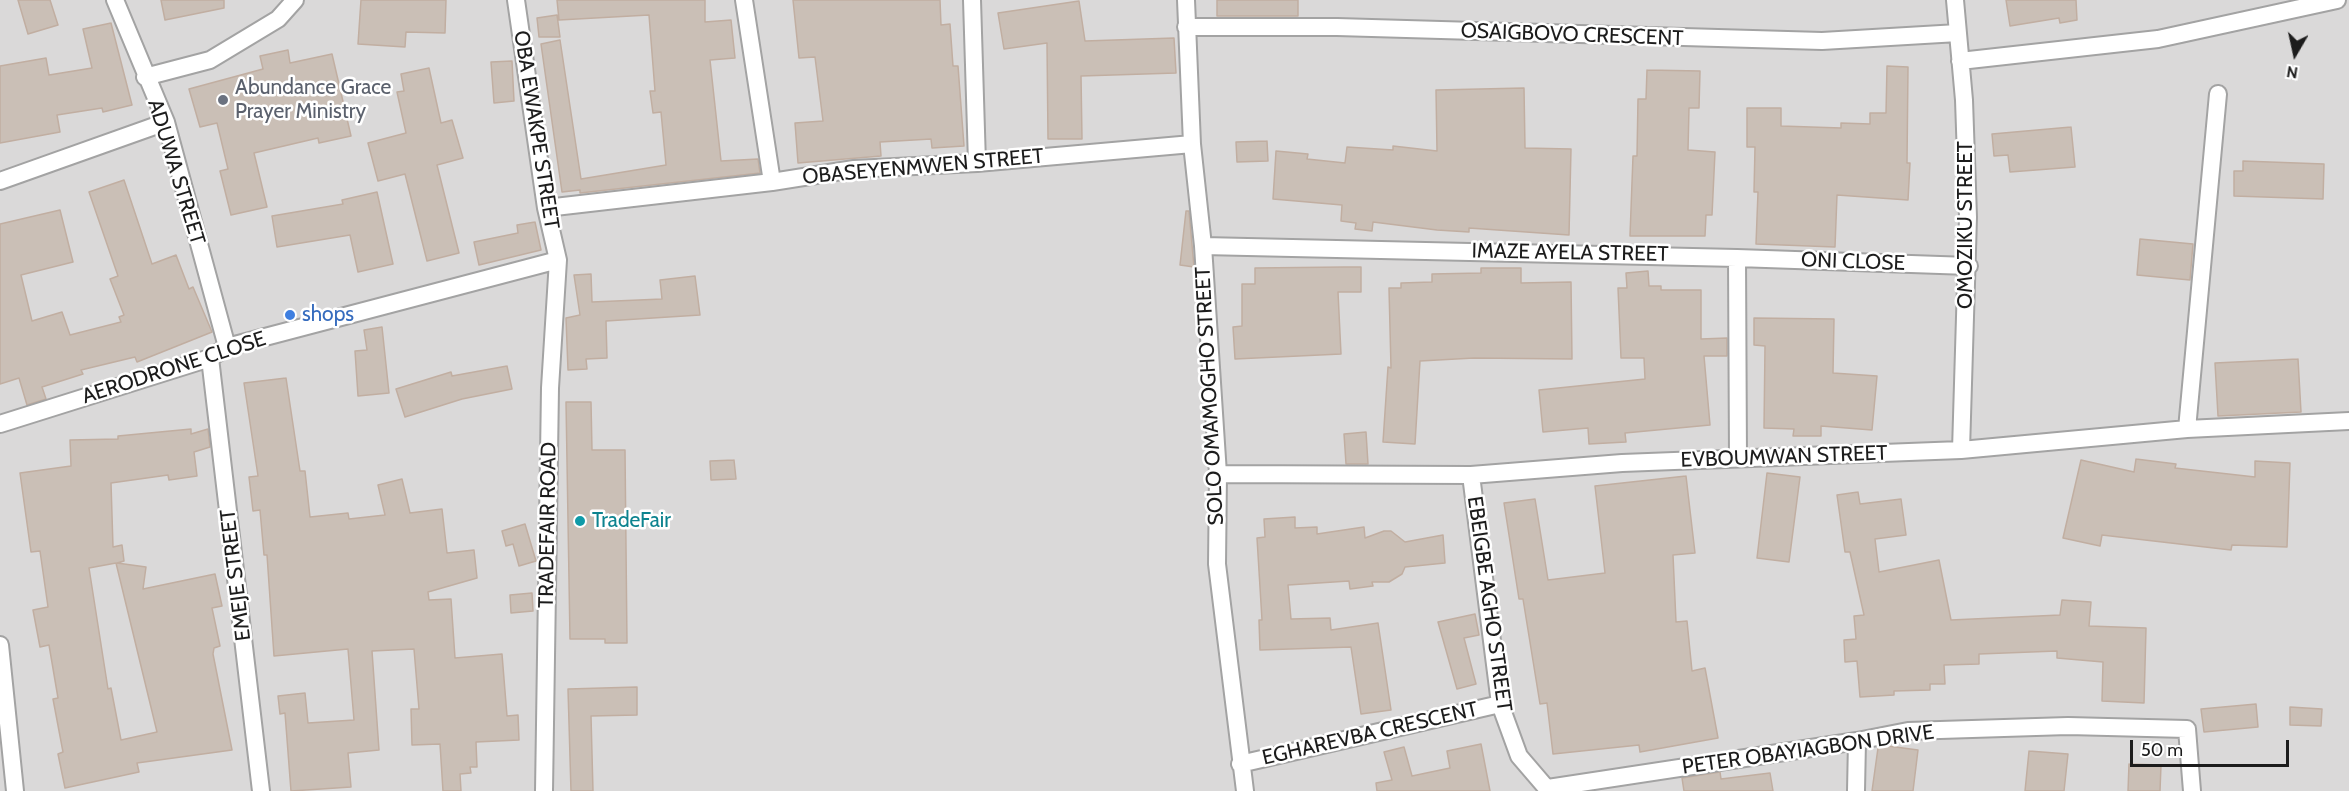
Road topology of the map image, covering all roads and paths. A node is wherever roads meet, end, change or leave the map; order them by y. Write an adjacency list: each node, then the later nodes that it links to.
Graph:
1 (115, 0): 12 (street, ADUWA STREET)
2 (295, 0): 12 (street)
3 (516, 0): 19 (street, OBA EWAKPE STREET)
4 (744, 0): 18 (street)
5 (972, 0): 16 (street)
6 (1186, 0): 9 (street, SOLO OMAMOGHO STREET)
7 (1955, 0): 10 (street, OMOZIKU STREET)
8 (2337, 0): 11 (street)
9 (1186, 27): 10 (street, OSAIGBOVO CRESCENT); 15 (street, SOLO OMAMOGHO STREET)
10 (1958, 33): 11 (street, OMOZIKU STREET)
11 (1960, 61): 23 (street, OMOZIKU STREET)
12 (145, 77): 14 (street, ADUWA STREET)
13 (2217, 94): 28 (street)
14 (166, 122): 17 (street); 24 (street, ADUWA STREET)
15 (1192, 144): 16 (street, OBASEYENMWEN STREET); 20 (street, SOLO OMAMOGHO STREET)
16 (977, 163): 18 (street, OBASEYENMWEN STREET)
17 (0, 181)
18 (772, 182): 19 (street, OBASEYENMWEN STREET)
19 (546, 208): 22 (street, OBA EWAKPE STREET)
20 (1203, 246): 21 (street, IMAZE AYELA STREET); 31 (street, SOLO OMAMOGHO STREET)
21 (1737, 258): 23 (street, ONI CLOSE); 30 (street)
22 (558, 260): 24 (street, AERODRONE CLOSE); 40 (street, TRADEFAIR ROAD)
23 (1969, 266): 29 (street, OMOZIKU STREET)
24 (227, 347): 25 (street, AERODRONE CLOSE)
25 (210, 358): 27 (street, AERODRONE CLOSE); 39 (street, EMEJE STREET)
26 (2349, 420): 28 (street, EVBOUMWAN STREET)
27 (0, 424)
28 (2187, 429): 29 (street, EVBOUMWAN STREET)
29 (1960, 450): 30 (street, EVBOUMWAN STREET)
30 (1738, 458): 32 (street, EVBOUMWAN STREET)
31 (1218, 474): 32 (street, EVBOUMWAN STREET); 36 (street, SOLO OMAMOGHO STREET)
32 (1471, 475): 34 (street, EBEIGBE AGHO STREET)
33 (0, 645): 38 (street)
34 (1500, 704): 36 (street, EGHAREVBA CRESCENT); 37 (street, EBEIGBE AGHO STREET)
35 (1857, 741): 37 (street, PETER OBAYIAGBON DRIVE); 42 (street); 43 (street, PETER OBAYIAGBON DRIVE)
36 (1240, 764): 41 (street, SOLO OMAMOGHO STREET)
37 (1548, 790)
38 (15, 791)
39 (261, 791)
40 (544, 791)
41 (1245, 791)
42 (1856, 791)
43 (2192, 791)

